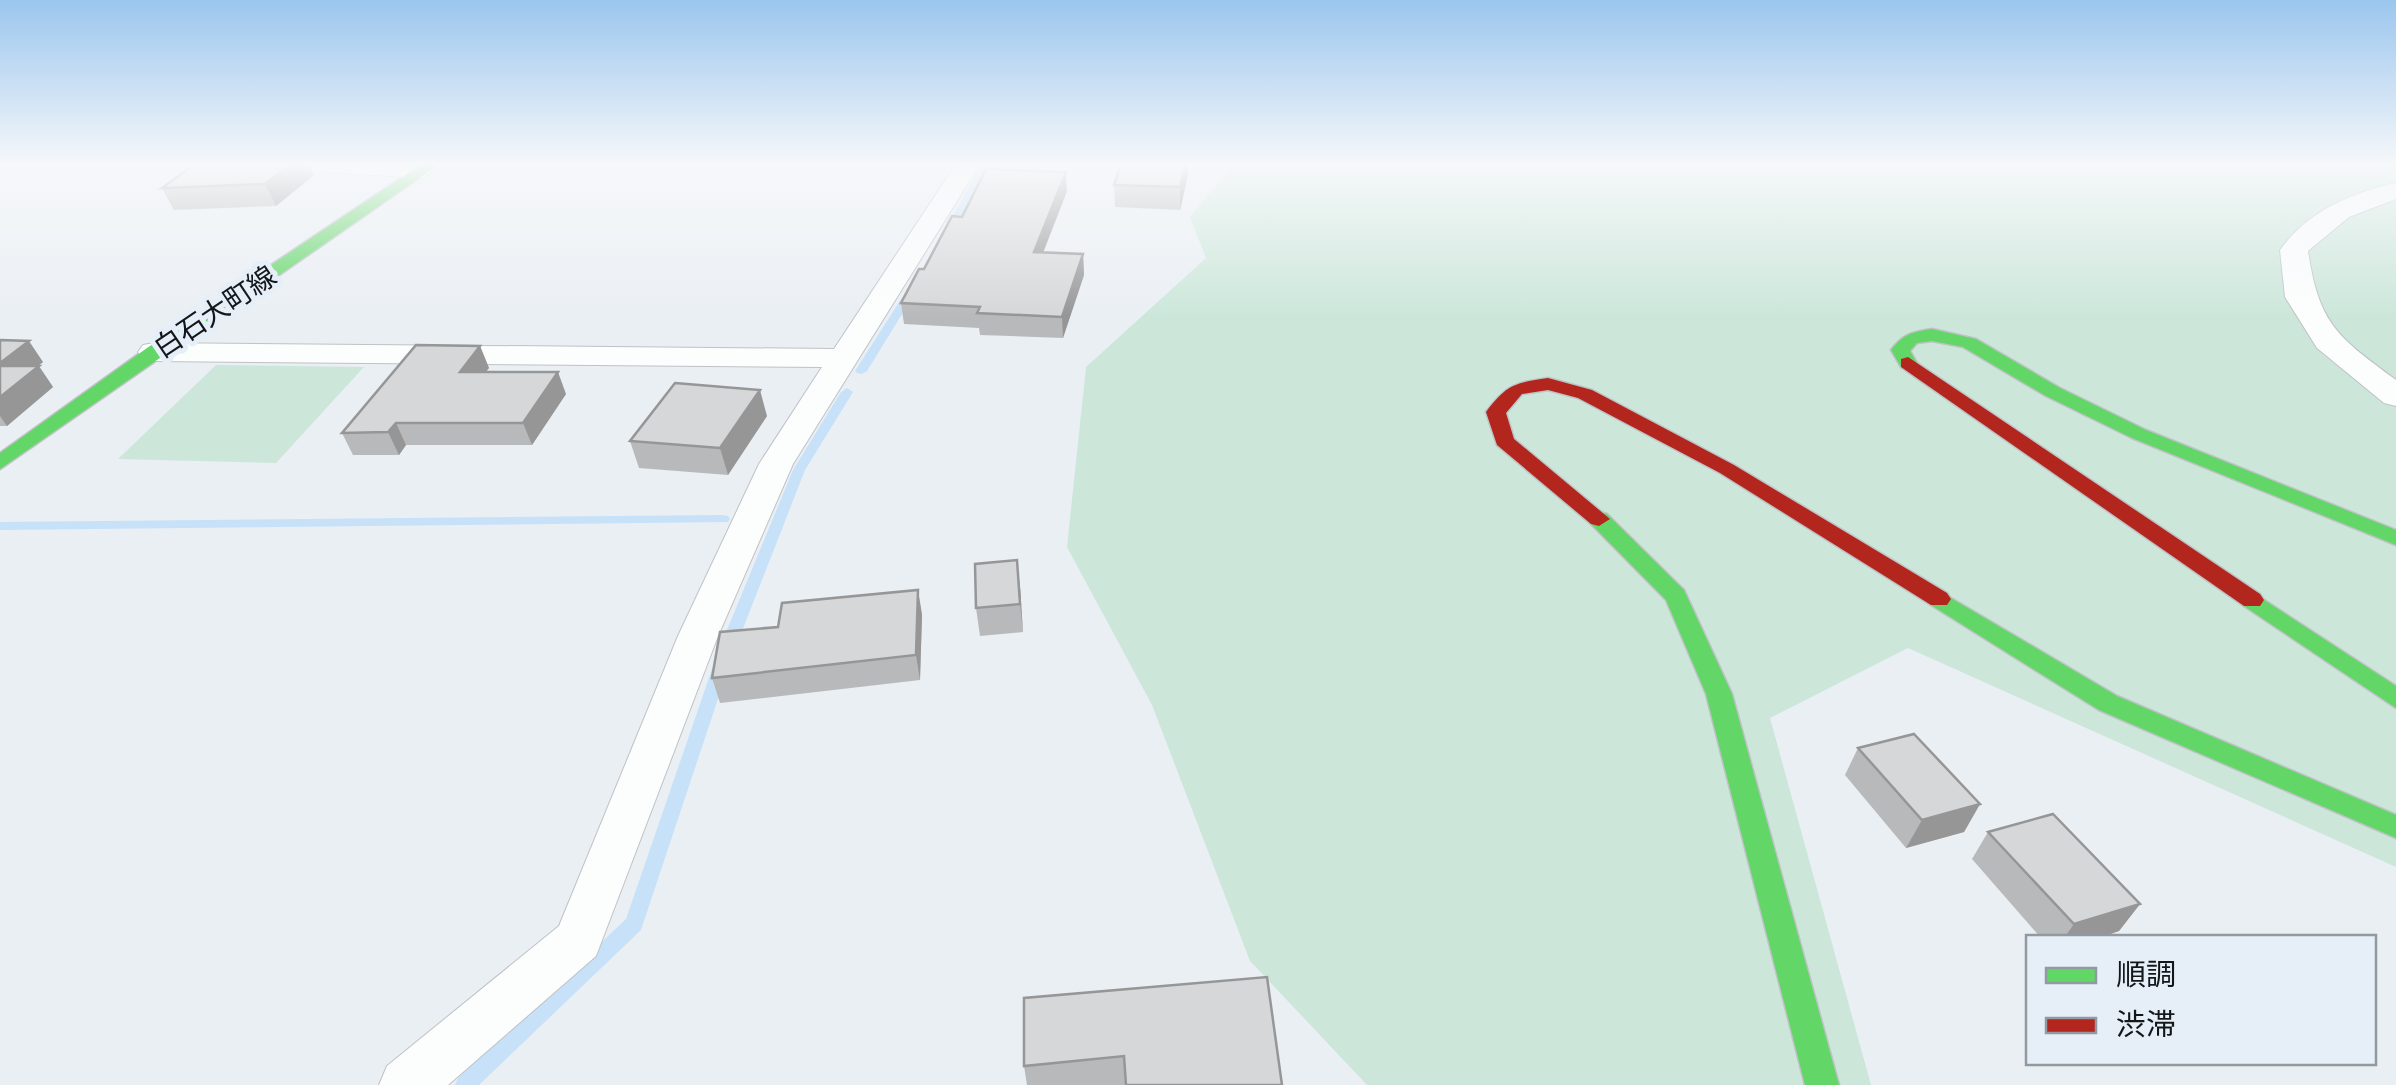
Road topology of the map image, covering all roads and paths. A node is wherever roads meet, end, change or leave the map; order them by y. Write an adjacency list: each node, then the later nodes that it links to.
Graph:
1 (357, 215): 4 (street, 白石大町線)
2 (936, 215): 5 (street)
3 (2335, 215): 6 (street)
4 (154, 352): 5 (street); 7 (street, 白石大町線)
5 (844, 358): 11 (street)
6 (2396, 396)
7 (0, 463)
8 (2396, 538): 9 (street)
9 (2396, 699)
10 (2396, 827): 12 (street)
11 (407, 1085)
12 (1822, 1085)

